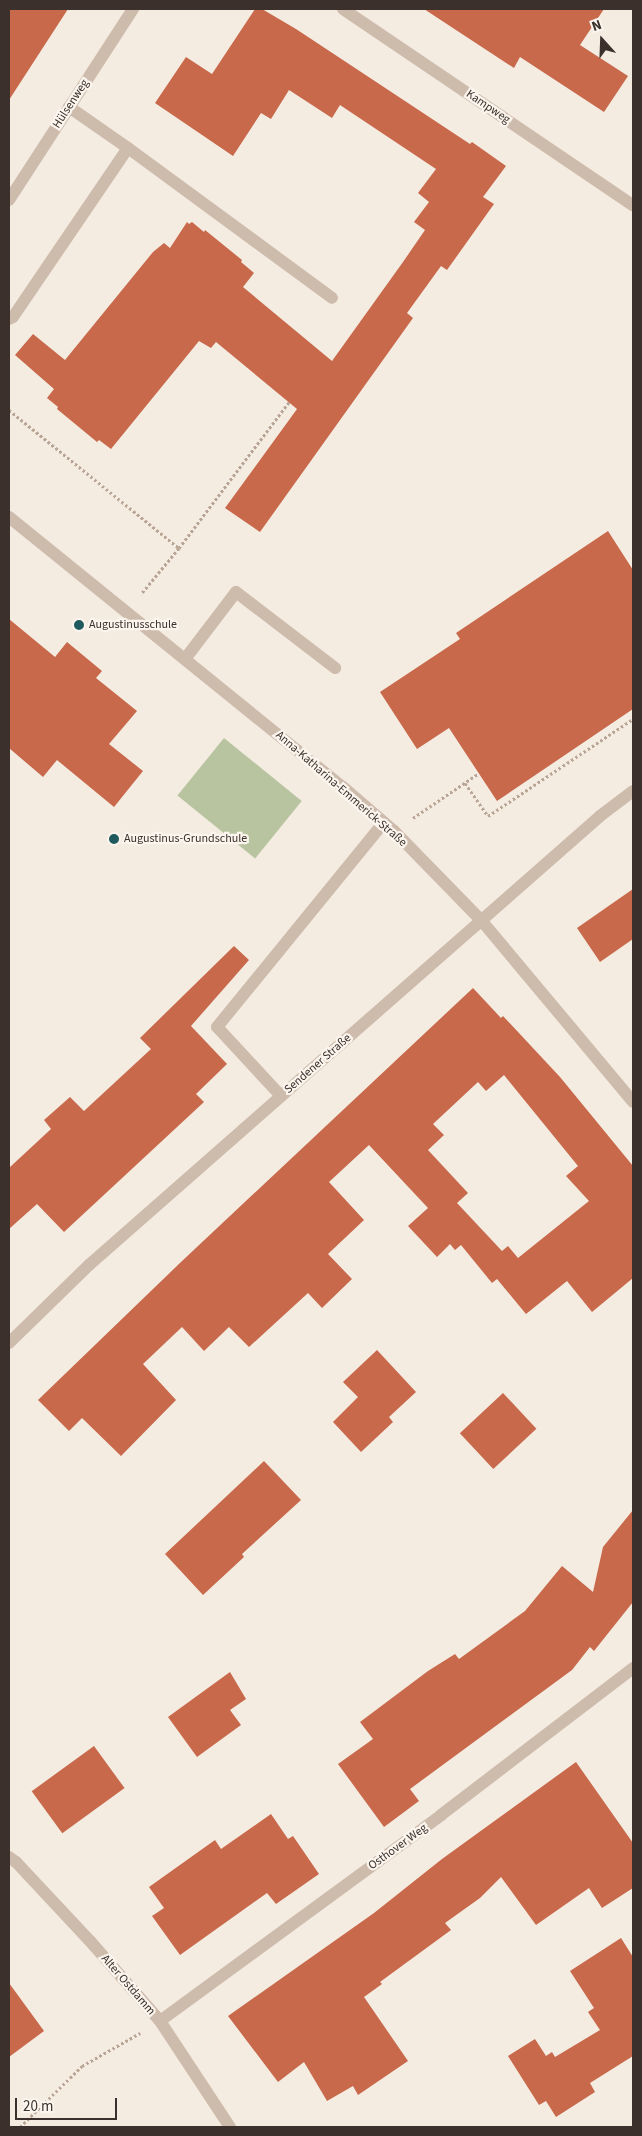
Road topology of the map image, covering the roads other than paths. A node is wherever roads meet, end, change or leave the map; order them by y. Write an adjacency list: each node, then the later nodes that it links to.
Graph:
1 (133, 9): 3 (street, Hülsenweg)
2 (343, 9): 6 (street, Kampweg)
3 (69, 107): 4 (street); 5 (street, Hülsenweg)
4 (128, 148): 7 (street); 8 (street)
5 (9, 200)
6 (633, 205)
7 (332, 298)
8 (9, 319)
9 (9, 517): 10 (street, Anna-Katharina-Emmerick-Straße)
10 (185, 659): 11 (street); 13 (street, Anna-Katharina-Emmerick-Straße)
11 (335, 668)
12 (633, 792): 14 (street, Sendener Straße)
13 (389, 827): 14 (street, Anna-Katharina-Emmerick-Straße); 15 (street)
14 (481, 920): 15 (street, Sendener Straße); 16 (street, Anna-Katharina-Emmerick-Straße)
15 (280, 1096): 17 (street, Sendener Straße)
16 (633, 1102)
17 (9, 1343)
18 (632, 1672): 20 (street, Osthover Weg)
19 (9, 1857): 20 (street, Alter Ostdamm)
20 (160, 2022): 21 (street, Alter Ostdamm)
21 (230, 2127)

